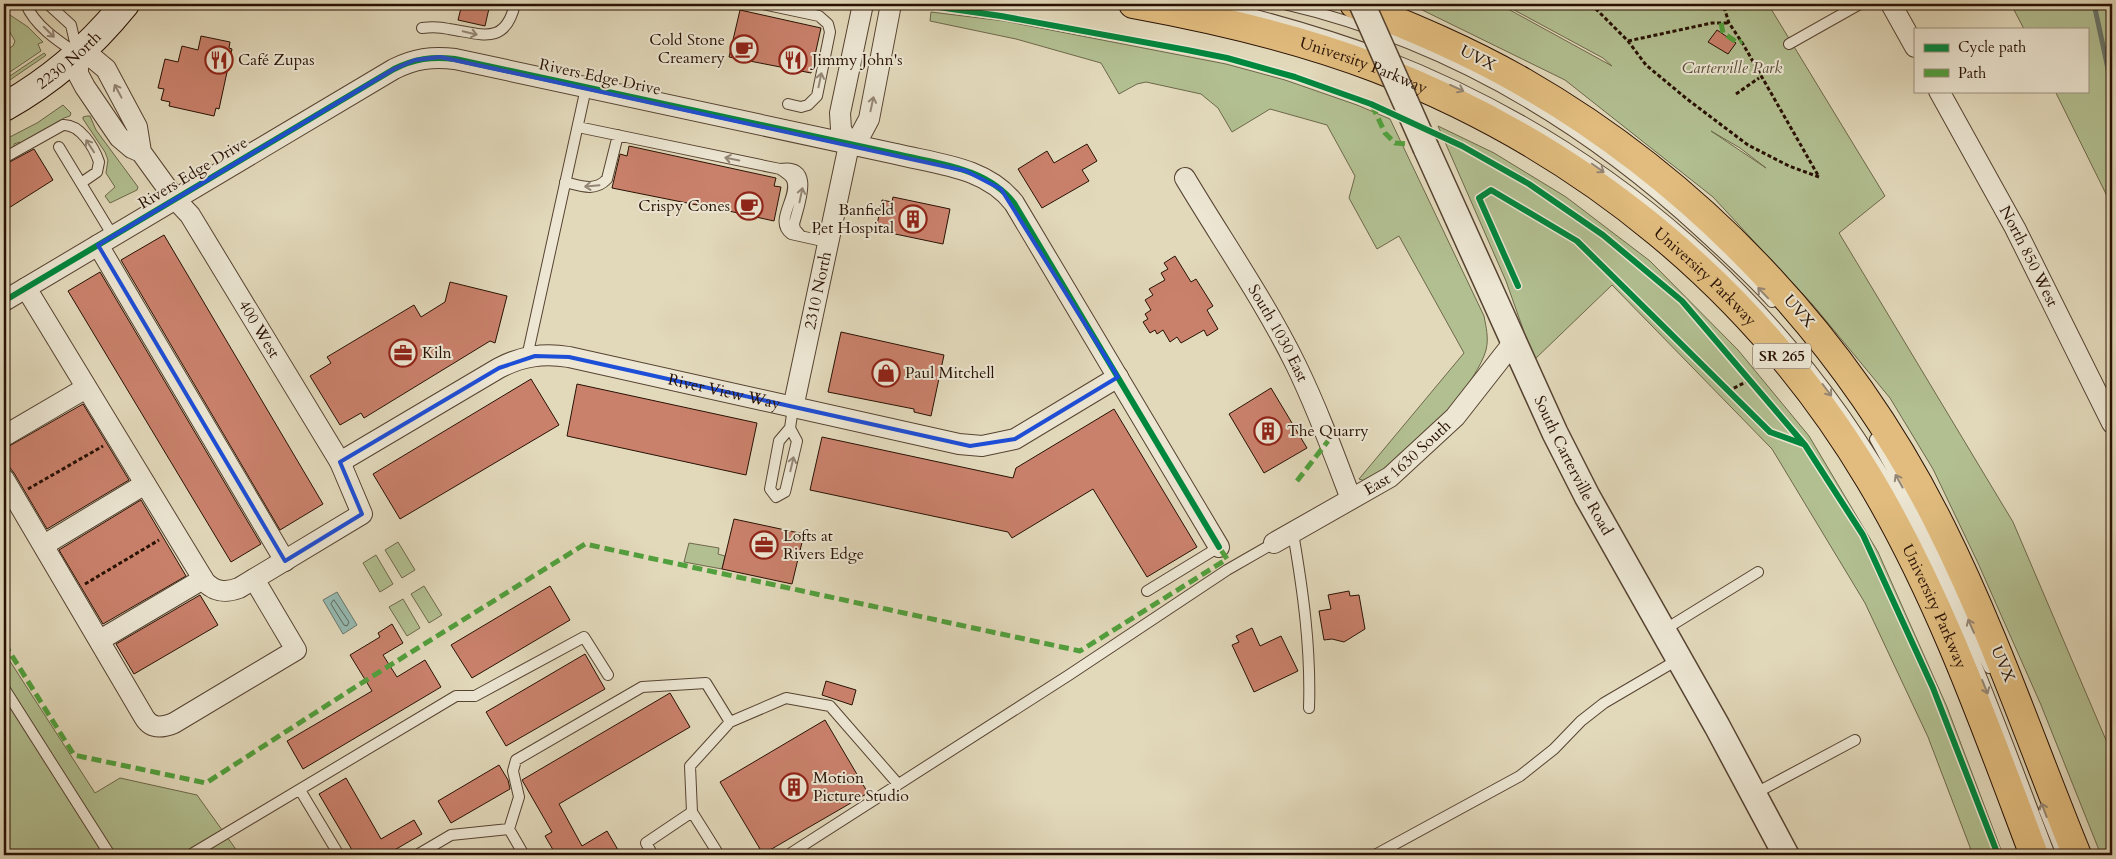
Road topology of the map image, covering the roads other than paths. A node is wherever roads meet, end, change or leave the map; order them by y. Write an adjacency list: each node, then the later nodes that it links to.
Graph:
1 (26, 4): 18 (lane, one-way to 18)
2 (48, 4): 18 (lane)
3 (125, 4): 18 (main road, 2230 North)
4 (515, 4): 15 (lane, one-way to 4)
5 (763, 4): 21 (lane, one-way to 5)
6 (863, 4): 25 (street, 2310 North)
7 (891, 4): 25 (street, one-way to 7)
8 (1133, 4): 83 (main road, University Parkway / SR 265)
9 (1213, 4): 84 (lane, one-way to 84)
10 (1284, 4): 37 (lane, UVX, one-way to 10)
11 (1354, 4): 86 (main road, SR 265)
12 (1362, 4): 38 (street, South Carterville Road, bridge)
13 (1860, 4): 16 (lane)
14 (1891, 4): 17 (street)
15 (422, 28)
16 (1790, 44)
17 (1914, 45)
18 (78, 54): 22 (main road, 2230 North); 27 (street, 400 West); 27 (street, 400 West, one-way to 18)
19 (586, 88): 23 (lane); 25 (street, Rivers Edge Drive); 32 (street, Rivers Edge Drive)
20 (1940, 92): 43 (street, North 850 West)
21 (788, 104)
22 (4, 107)
23 (578, 127): 24 (lane); 30 (lane)
24 (618, 135): 30 (lane, one-way to 30); 34 (lane, one-way to 24)
25 (848, 145): 34 (street, 2310 North); 40 (street, Rivers Edge Drive)
26 (59, 147): 31 (lane)
27 (141, 152): 32 (street, 400 West)
28 (4, 158): 31 (lane, one-way to 28)
29 (1185, 178): 50 (street, South 1030 East)
30 (566, 182): 39 (lane)
31 (81, 183): 33 (lane)
32 (175, 199): 33 (street, Rivers Edge Drive); 47 (street, 400 West)
33 (106, 240): 35 (street, Rivers Edge Drive); 55 (street)
34 (827, 242): 42 (street, 2310 North)
35 (26, 288): 36 (street, Rivers Edge Drive); 41 (street)
36 (4, 301)
37 (1777, 308)
38 (1513, 342): 50 (street, East 1630 South); 60 (street, South Carterville Road)
39 (527, 357): 42 (street, River View Way); 47 (street, River View Way)
40 (1118, 377): 42 (street, River View Way); 54 (street, Rivers Edge Drive)
41 (86, 388): 46 (street); 49 (street)
42 (793, 408): 44 (lane)
43 (2112, 423)
44 (790, 428): 44 (lane, one-way to 44)
45 (1869, 430): 85 (lane, UVX, one-way to 45)
46 (4, 436)
47 (340, 462): 55 (street, 400 West)
48 (4, 479): 53 (street)
49 (145, 484): 53 (street); 57 (street)
50 (1351, 499): 51 (street, East 1630 South)
51 (1292, 533): 52 (street, East 1630 South); 65 (lane)
52 (1274, 543): 68 (lane)
53 (44, 545): 61 (street)
54 (1219, 547): 59 (lane)
55 (285, 561): 58 (street)
56 (1758, 572): 60 (lane)
57 (203, 579): 58 (street); 61 (street)
58 (254, 579): 61 (street)
59 (1147, 591)
60 (1663, 631): 62 (street, South Carterville Road)
61 (100, 640)
62 (1679, 659): 70 (street, South Carterville Road); 81 (lane)
63 (608, 675): 69 (lane)
64 (4, 688): 73 (lane)
65 (1309, 708)
66 (730, 722): 68 (lane); 71 (lane); 72 (lane)
67 (1855, 740): 70 (lane)
68 (898, 784): 80 (lane)
69 (300, 790): 74 (lane); 75 (lane)
70 (1754, 794): 82 (street, South Carterville Road)
71 (692, 812): 78 (lane); 79 (lane)
72 (509, 829): 76 (lane); 77 (lane)
73 (110, 855)
74 (190, 855)
75 (339, 855)
76 (417, 855)
77 (524, 855)
78 (653, 855)
79 (719, 855)
80 (788, 855)
81 (1375, 855)
82 (1786, 855)
83 (2034, 855)
84 (2050, 855)
85 (2062, 855)
86 (2077, 855)

